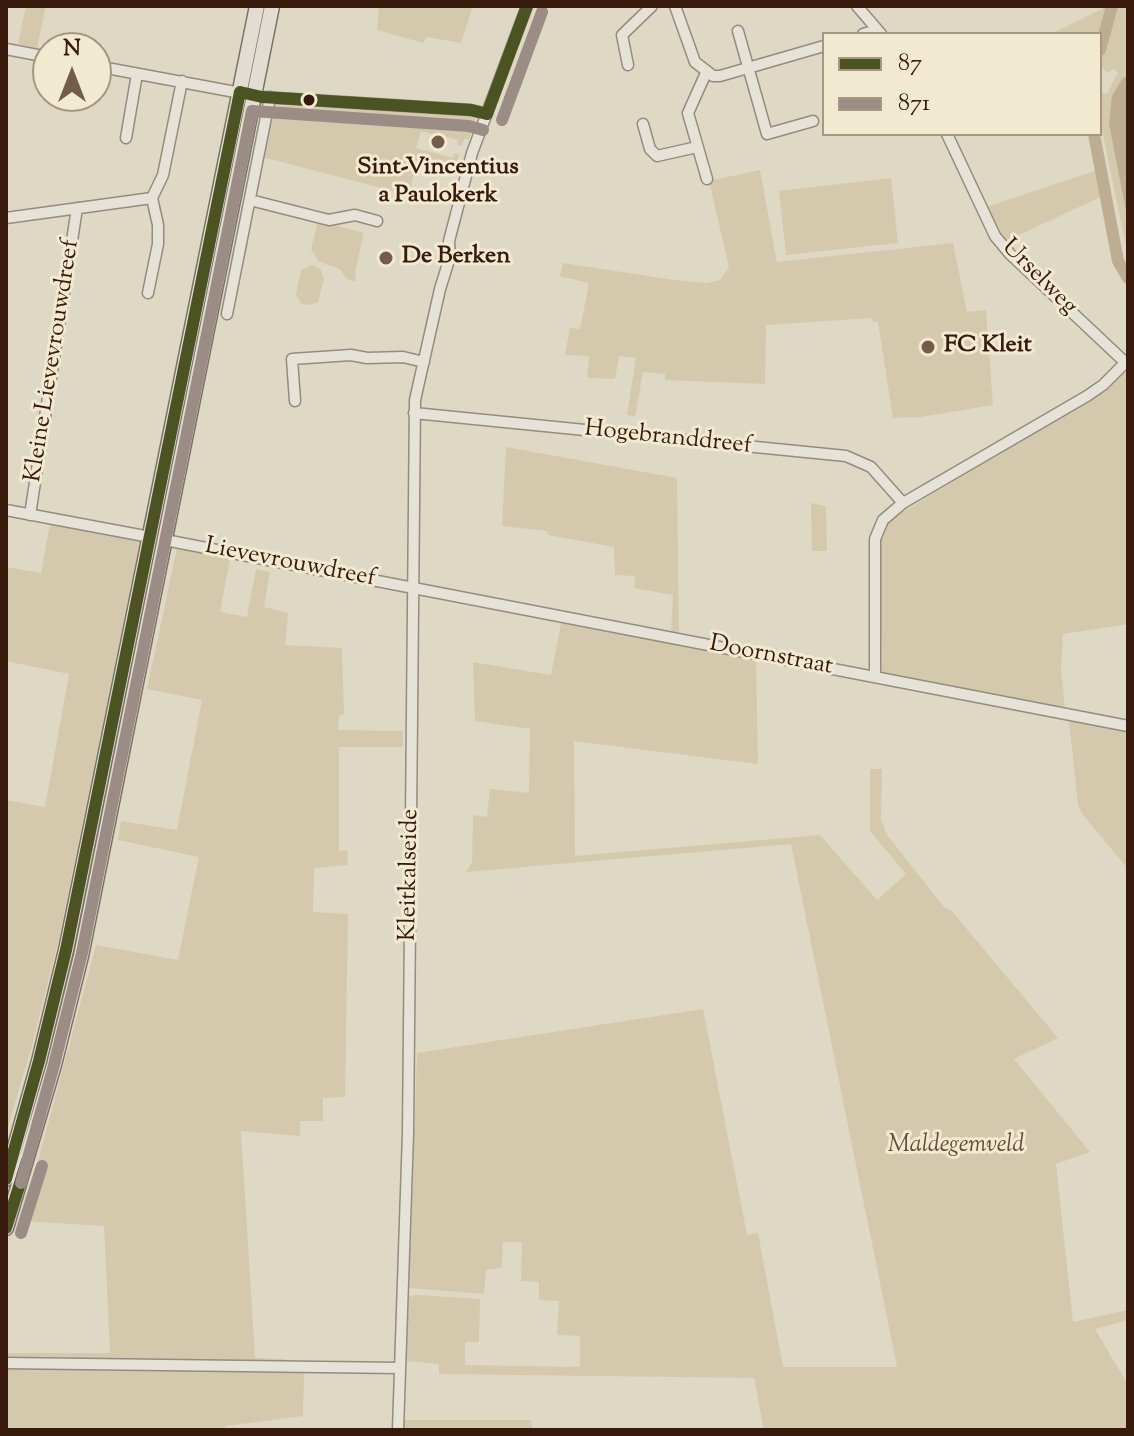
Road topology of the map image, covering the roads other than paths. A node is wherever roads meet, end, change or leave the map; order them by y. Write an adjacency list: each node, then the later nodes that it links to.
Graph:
1 (257, 6): 18 (highway)
2 (272, 6): 18 (highway)
3 (527, 6): 20 (street, Kleitkalseide)
4 (652, 6): 12 (street)
5 (675, 6): 15 (street)
6 (857, 6): 8 (street)
7 (738, 31): 13 (street)
8 (879, 32)
9 (822, 47): 13 (street)
10 (6, 49): 11 (street)
11 (32, 54)
12 (628, 65)
13 (749, 68): 15 (street); 21 (street)
14 (112, 69): 16 (street)
15 (706, 73): 25 (street)
16 (137, 74): 17 (street); 24 (street)
17 (182, 81): 18 (street); 27 (street)
18 (247, 94): 19 (street); 41 (highway)
19 (270, 97): 20 (street); 28 (street)
20 (487, 114): 35 (street, Kleitkalseide)
21 (813, 121)
22 (643, 124): 25 (street)
23 (948, 136): 34 (street, Urselweg)
24 (126, 138)
25 (697, 147): 26 (street)
26 (707, 179)
27 (152, 198): 29 (street); 32 (street)
28 (250, 200): 31 (street); 33 (street)
29 (77, 208): 30 (street); 40 (street, Kleine Lievevrouwdreef)
30 (6, 218)
31 (377, 221)
32 (148, 293)
33 (227, 314)
34 (1125, 359): 38 (street)
35 (424, 362): 36 (street); 37 (street, Kleitkalseide)
36 (295, 401)
37 (414, 413): 38 (street, Hogebranddreef); 42 (street, Kleitkalseide)
38 (903, 503): 43 (street)
39 (6, 510): 40 (street, Lievevrouwdreef)
40 (30, 515): 41 (street, Lievevrouwdreef)
41 (158, 538): 42 (street, Lievevrouwdreef); 45 (highway); 46 (highway)
42 (414, 588): 43 (street, Doornstraat); 48 (street, Kleitkalseide)
43 (875, 677): 44 (street, Doornstraat)
44 (1128, 726)
45 (6, 1179)
46 (6, 1228)
47 (6, 1363): 48 (street)
48 (399, 1368): 49 (street, Kleitkalseide)
49 (398, 1430)

